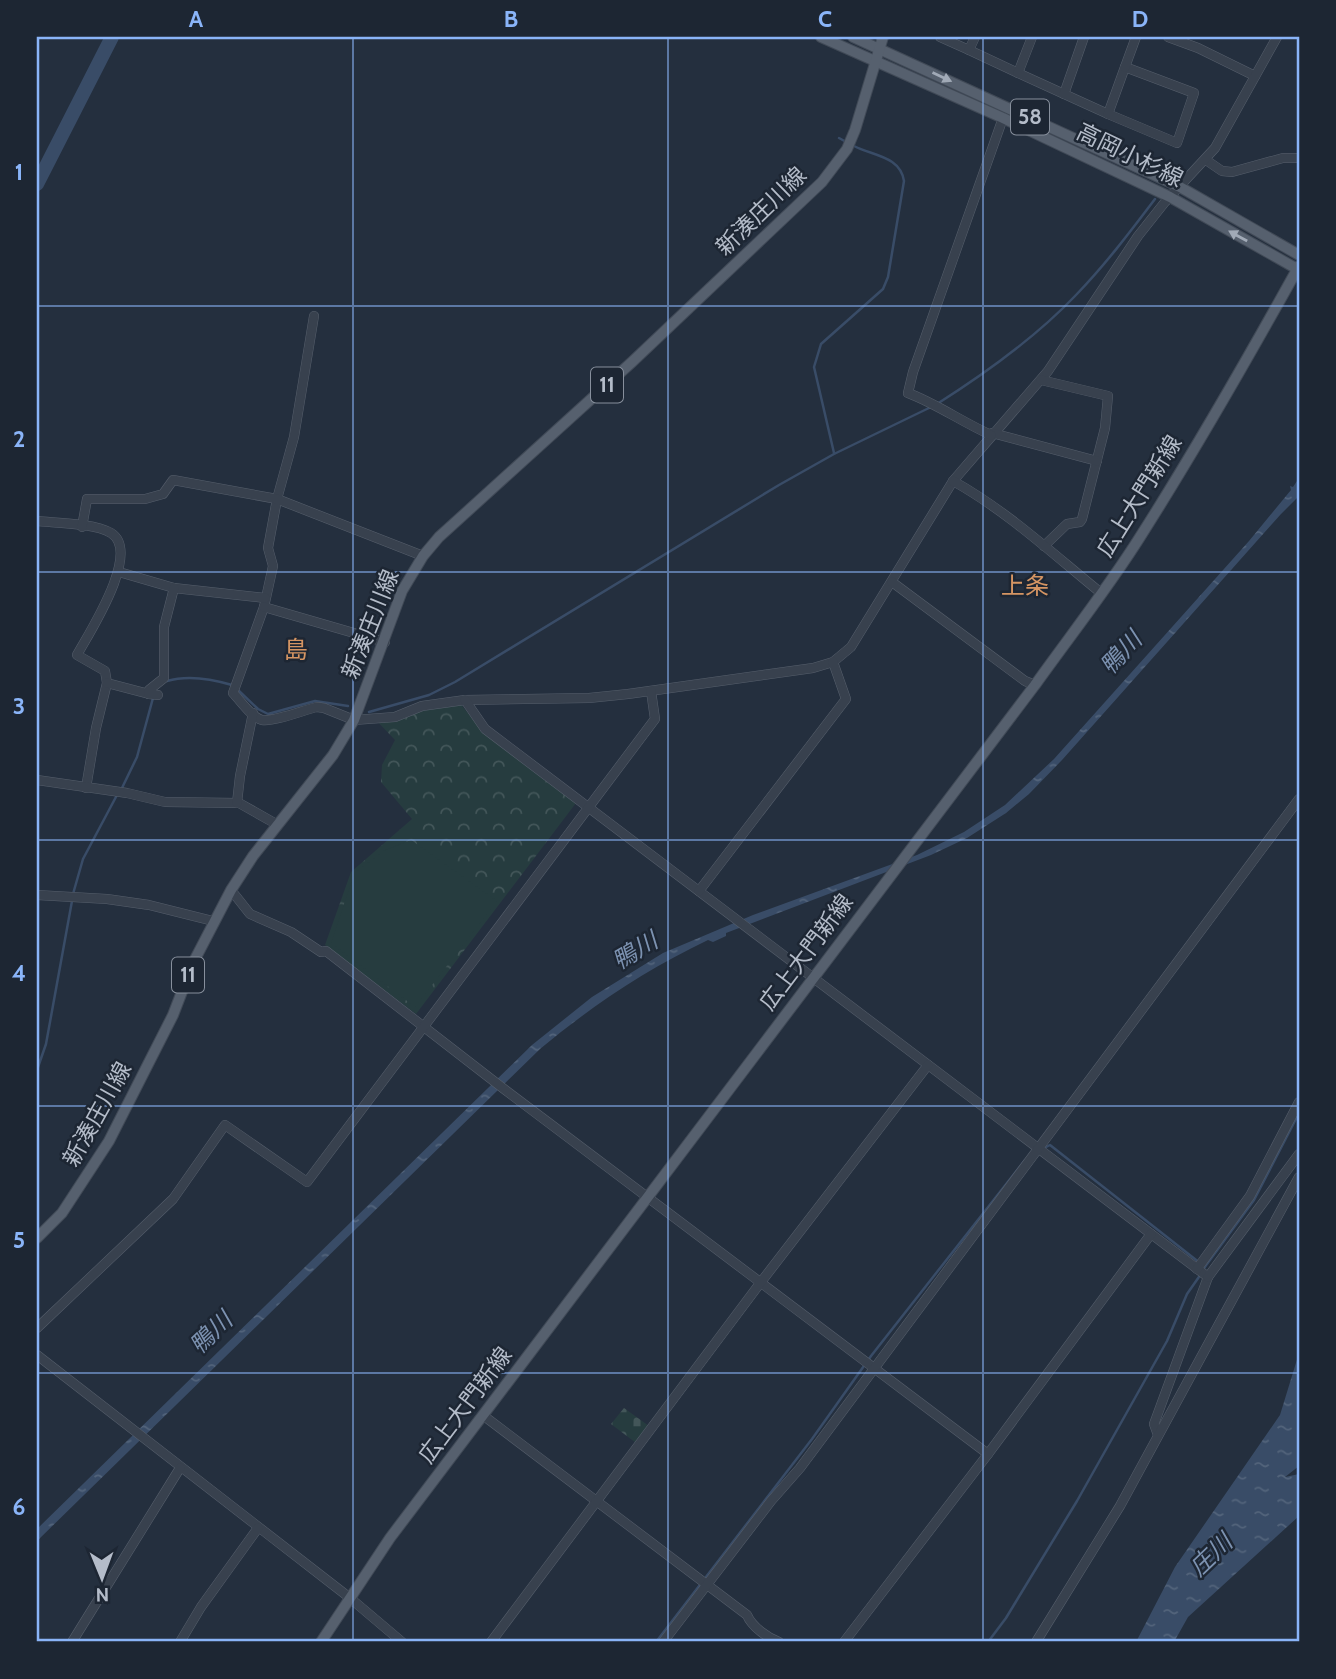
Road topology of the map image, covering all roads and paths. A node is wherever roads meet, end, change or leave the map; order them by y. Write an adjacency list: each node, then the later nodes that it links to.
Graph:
1 (821, 37): 13 (main road, 高岡小杉線 / 58)
2 (853, 37): 11 (main road, 高岡小杉線 / 58)
3 (883, 37): 11 (main road, 新湊庄川線 / 11)
4 (940, 37): 12 (street)
5 (975, 37): 12 (street)
6 (1032, 37): 15 (street)
7 (1084, 37): 17 (street)
8 (1136, 37): 14 (street)
9 (1168, 37): 16 (street)
10 (1277, 37): 16 (street)
11 (880, 49): 13 (main road, 新湊庄川線 / 11); 22 (main road, 高岡小杉線 / 58, one-way to 22)
12 (970, 50): 15 (street)
13 (876, 61): 19 (main road, 高岡小杉線 / 58); 35 (main road, 新湊庄川線 / 11)
14 (1125, 67): 18 (street); 18 (street)
15 (1018, 73): 17 (street)
16 (1255, 76): 21 (street)
17 (1064, 94): 18 (street)
18 (1108, 114)
19 (1003, 118): 23 (main road, 高岡小杉線 / 58); 28 (street)
20 (1299, 158): 21 (street)
21 (1206, 160): 22 (street)
22 (1180, 187): 23 (street); 24 (main road, 高岡小杉線 / 58)
23 (1170, 197): 25 (main road, 高岡小杉線 / 58, one-way to 23); 27 (street)
24 (1299, 255)
25 (1299, 269): 39 (main road, 広上大門新線)
26 (314, 316): 31 (street)
27 (1041, 380): 28 (street); 29 (street)
28 (992, 434): 29 (street); 30 (street)
29 (1097, 461): 34 (street)
30 (953, 481): 34 (street); 37 (street)
31 (277, 499): 33 (street); 35 (street); 40 (street)
32 (37, 520): 33 (street)
33 (82, 527): 36 (street)
34 (1044, 546): 39 (street)
35 (424, 556): 41 (main road, 新湊庄川線 / 11)
36 (119, 572): 38 (street); 43 (street)
37 (892, 582): 42 (street); 44 (street)
38 (174, 588): 40 (street); 43 (street)
39 (1101, 593): 44 (main road, 広上大門新線)
40 (265, 603): 41 (street); 47 (street)
41 (385, 642): 48 (main road, 新湊庄川線 / 11)
42 (833, 662): 45 (street); 56 (street)
43 (107, 683): 50 (street)
44 (1035, 685): 59 (main road, 広上大門新線)
45 (651, 691): 46 (street); 53 (street)
46 (465, 700): 48 (street); 53 (street)
47 (253, 713): 48 (street); 52 (street)
48 (354, 720): 54 (main road, 新湊庄川線 / 11)
49 (37, 780): 50 (street)
50 (86, 788): 52 (street)
51 (1299, 799): 63 (street)
52 (237, 803): 54 (street)
53 (587, 808): 56 (street); 60 (street)
54 (278, 825): 55 (main road, 新湊庄川線 / 11)
55 (231, 890): 58 (main road, 新湊庄川線 / 11); 60 (street)
56 (699, 891): 59 (street)
57 (37, 895): 58 (street)
58 (213, 921): 68 (main road, 新湊庄川線 / 11)
59 (813, 978): 61 (street); 66 (main road, 広上大門新線)
60 (424, 1026): 66 (street); 72 (street)
61 (928, 1065): 63 (street); 71 (street)
62 (1299, 1102): 69 (street)
63 (1038, 1147): 67 (street); 74 (street)
64 (1299, 1154): 70 (street)
65 (1299, 1177): 76 (street)
66 (648, 1197): 71 (street); 75 (main road, 広上大門新線)
67 (1151, 1234): 69 (street); 77 (street)
68 (37, 1238)
69 (1197, 1269): 70 (street)
70 (1208, 1277): 76 (street)
71 (761, 1282): 74 (street); 79 (street)
72 (37, 1328)
73 (37, 1355): 78 (street)
74 (874, 1368): 77 (street); 81 (street)
75 (484, 1416): 79 (street); 82 (main road, 広上大門新線)
76 (1158, 1435): 91 (street)
77 (988, 1454): 90 (street)
78 (180, 1468): 80 (street); 83 (street)
79 (598, 1502): 81 (street); 87 (street)
80 (258, 1528): 82 (street); 84 (street)
81 (707, 1584): 88 (street); 89 (street)
82 (350, 1598): 85 (main road, 広上大門新線); 86 (street)
83 (72, 1642)
84 (180, 1642)
85 (321, 1642)
86 (402, 1642)
87 (491, 1642)
88 (663, 1642)
89 (779, 1642)
90 (844, 1642)
91 (1036, 1642)

